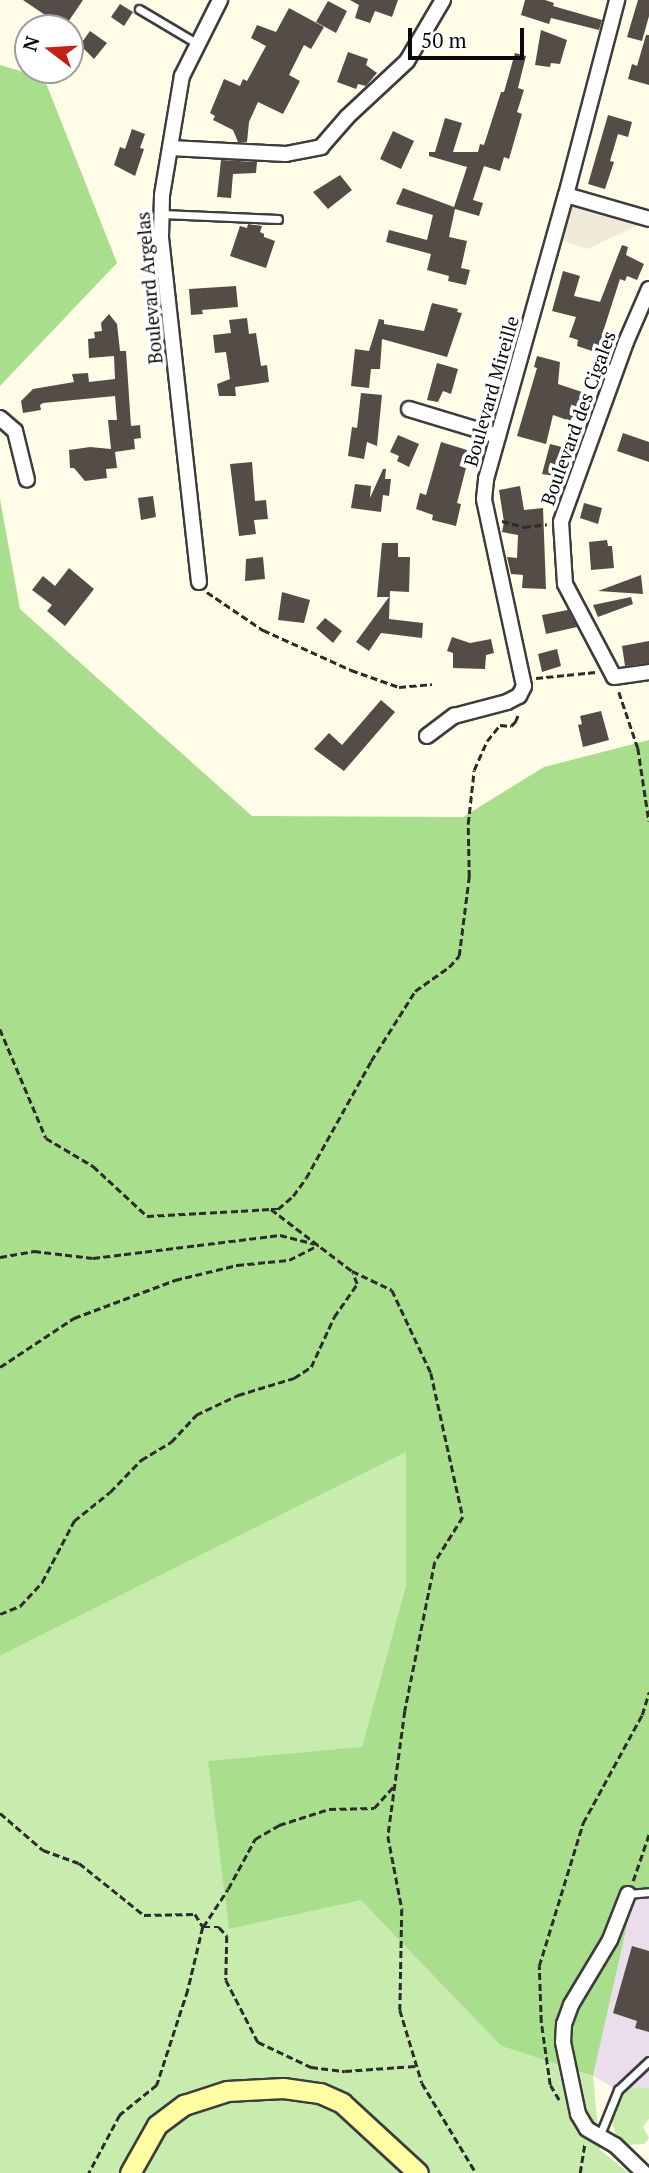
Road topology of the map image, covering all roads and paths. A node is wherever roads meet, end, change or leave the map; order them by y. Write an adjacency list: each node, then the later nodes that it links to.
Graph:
1 (220, 0): 5 (street, Boulevard Argelas)
2 (443, 0): 6 (street)
3 (617, 0): 7 (street, Boulevard Mireille)
4 (139, 9): 5 (lane)
5 (196, 43): 6 (street, Boulevard Argelas)
6 (170, 148): 8 (street, Boulevard Argelas)
7 (566, 195): 10 (street); 14 (street, Boulevard Mireille)
8 (162, 214): 9 (lane); 18 (street, Boulevard Argelas)
9 (278, 219)
10 (649, 219)
11 (649, 289): 17 (street, Boulevard des Cigales)
12 (409, 409): 14 (street)
13 (0, 418): 15 (street)
14 (498, 436): 16 (street, Boulevard Mireille)
15 (27, 480)
16 (490, 517): 17 (path); 21 (street, Boulevard Mireille)
17 (561, 522): 20 (street, Boulevard des Cigales)
18 (199, 582): 22 (path)
19 (649, 672): 20 (street)
20 (614, 677): 21 (path); 25 (path)
21 (522, 679): 23 (street, Boulevard Mireille)
22 (432, 684)
23 (519, 696): 24 (street); 27 (path)
24 (427, 736)
25 (649, 821)
26 (0, 1029): 27 (path)
27 (271, 1209): 28 (path)
28 (318, 1245): 29 (path); 30 (path); 31 (path)
29 (0, 1258)
30 (352, 1271): 32 (path); 34 (path)
31 (0, 1367)
32 (0, 1614)
33 (649, 1692): 42 (path)
34 (396, 1784): 39 (path); 41 (path)
35 (0, 1813): 39 (path)
36 (649, 1834): 38 (path)
37 (649, 1892): 38 (lane)
38 (628, 1894): 42 (street)
39 (203, 1927): 41 (path); 44 (path)
40 (649, 2061): 43 (lane)
41 (415, 2066): 47 (path)
42 (579, 2115): 43 (street)
43 (593, 2133): 48 (path); 49 (street)
44 (89, 2173)
45 (130, 2173): 46 (main road)
46 (418, 2173)
47 (476, 2173)
48 (580, 2173)
49 (644, 2173)

